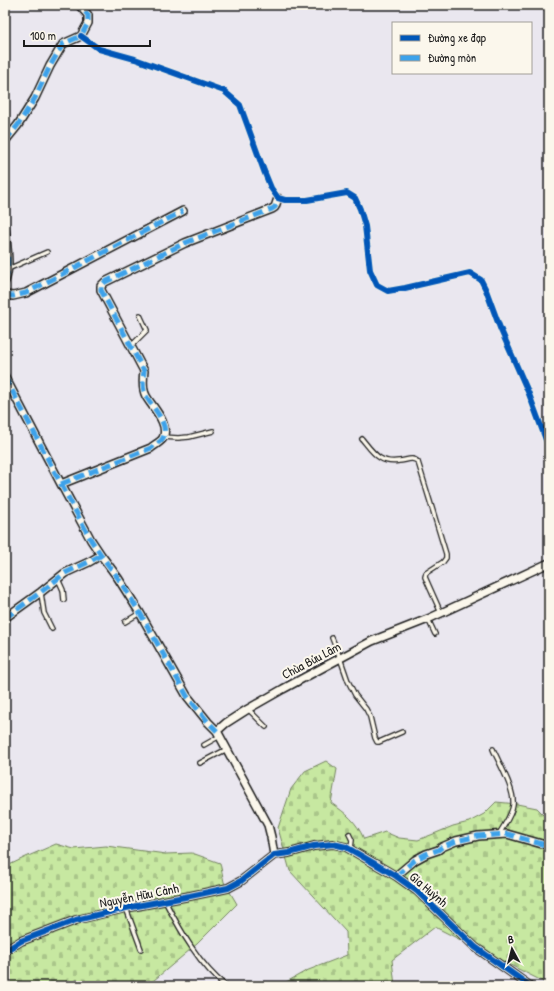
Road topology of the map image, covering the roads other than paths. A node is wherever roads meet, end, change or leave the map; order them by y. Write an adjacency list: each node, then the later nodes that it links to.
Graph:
1 (79, 5): 2 (street)
2 (5, 141)
3 (278, 198): 11 (street)
4 (183, 211): 9 (street)
5 (5, 227): 7 (street)
6 (46, 252): 7 (lane)
7 (8, 269): 8 (street)
8 (5, 281)
9 (5, 295)
10 (140, 315): 11 (lane)
11 (130, 346): 14 (street)
12 (5, 376): 16 (street)
13 (213, 431): 14 (lane)
14 (163, 437): 16 (street)
15 (362, 439): 22 (lane)
16 (61, 484): 17 (street)
17 (101, 555): 19 (street); 23 (street)
18 (549, 563): 22 (street, Chùa Bửu Lâm)
19 (58, 579): 20 (street); 21 (lane)
20 (41, 592): 24 (street); 27 (lane)
21 (64, 600)
22 (441, 612): 25 (street, Chùa Bửu Lâm)
23 (140, 613): 26 (lane); 34 (street)
24 (5, 618)
25 (428, 619): 28 (lane); 30 (street, Chùa Bửu Lâm)
26 (125, 622)
27 (52, 630)
28 (435, 634)
29 (332, 638): 30 (lane)
30 (340, 658): 31 (street, Chùa Bửu Lâm); 33 (lane)
31 (248, 709): 32 (lane); 34 (street, Chùa Bửu Lâm)
32 (266, 727)
33 (402, 732)
34 (218, 733): 35 (lane); 36 (street)
35 (204, 745)
36 (227, 749): 38 (lane); 43 (street)
37 (493, 749): 40 (lane)
38 (200, 763)
39 (349, 834): 42 (lane)
40 (499, 834): 41 (street); 44 (street)
41 (549, 846)
42 (350, 849): 43 (street, Gia Huỳnh); 44 (street, Gia Huỳnh)
43 (274, 856): 45 (street, Nguyễn Hữu Cảnh)
44 (396, 876): 50 (street, Gia Huỳnh)
45 (165, 901): 46 (street, Nguyễn Hữu Cảnh); 49 (lane)
46 (126, 908): 47 (lane); 48 (street, Nguyễn Hữu Cảnh)
47 (141, 949)
48 (5, 951)
49 (226, 986)
50 (530, 986)

